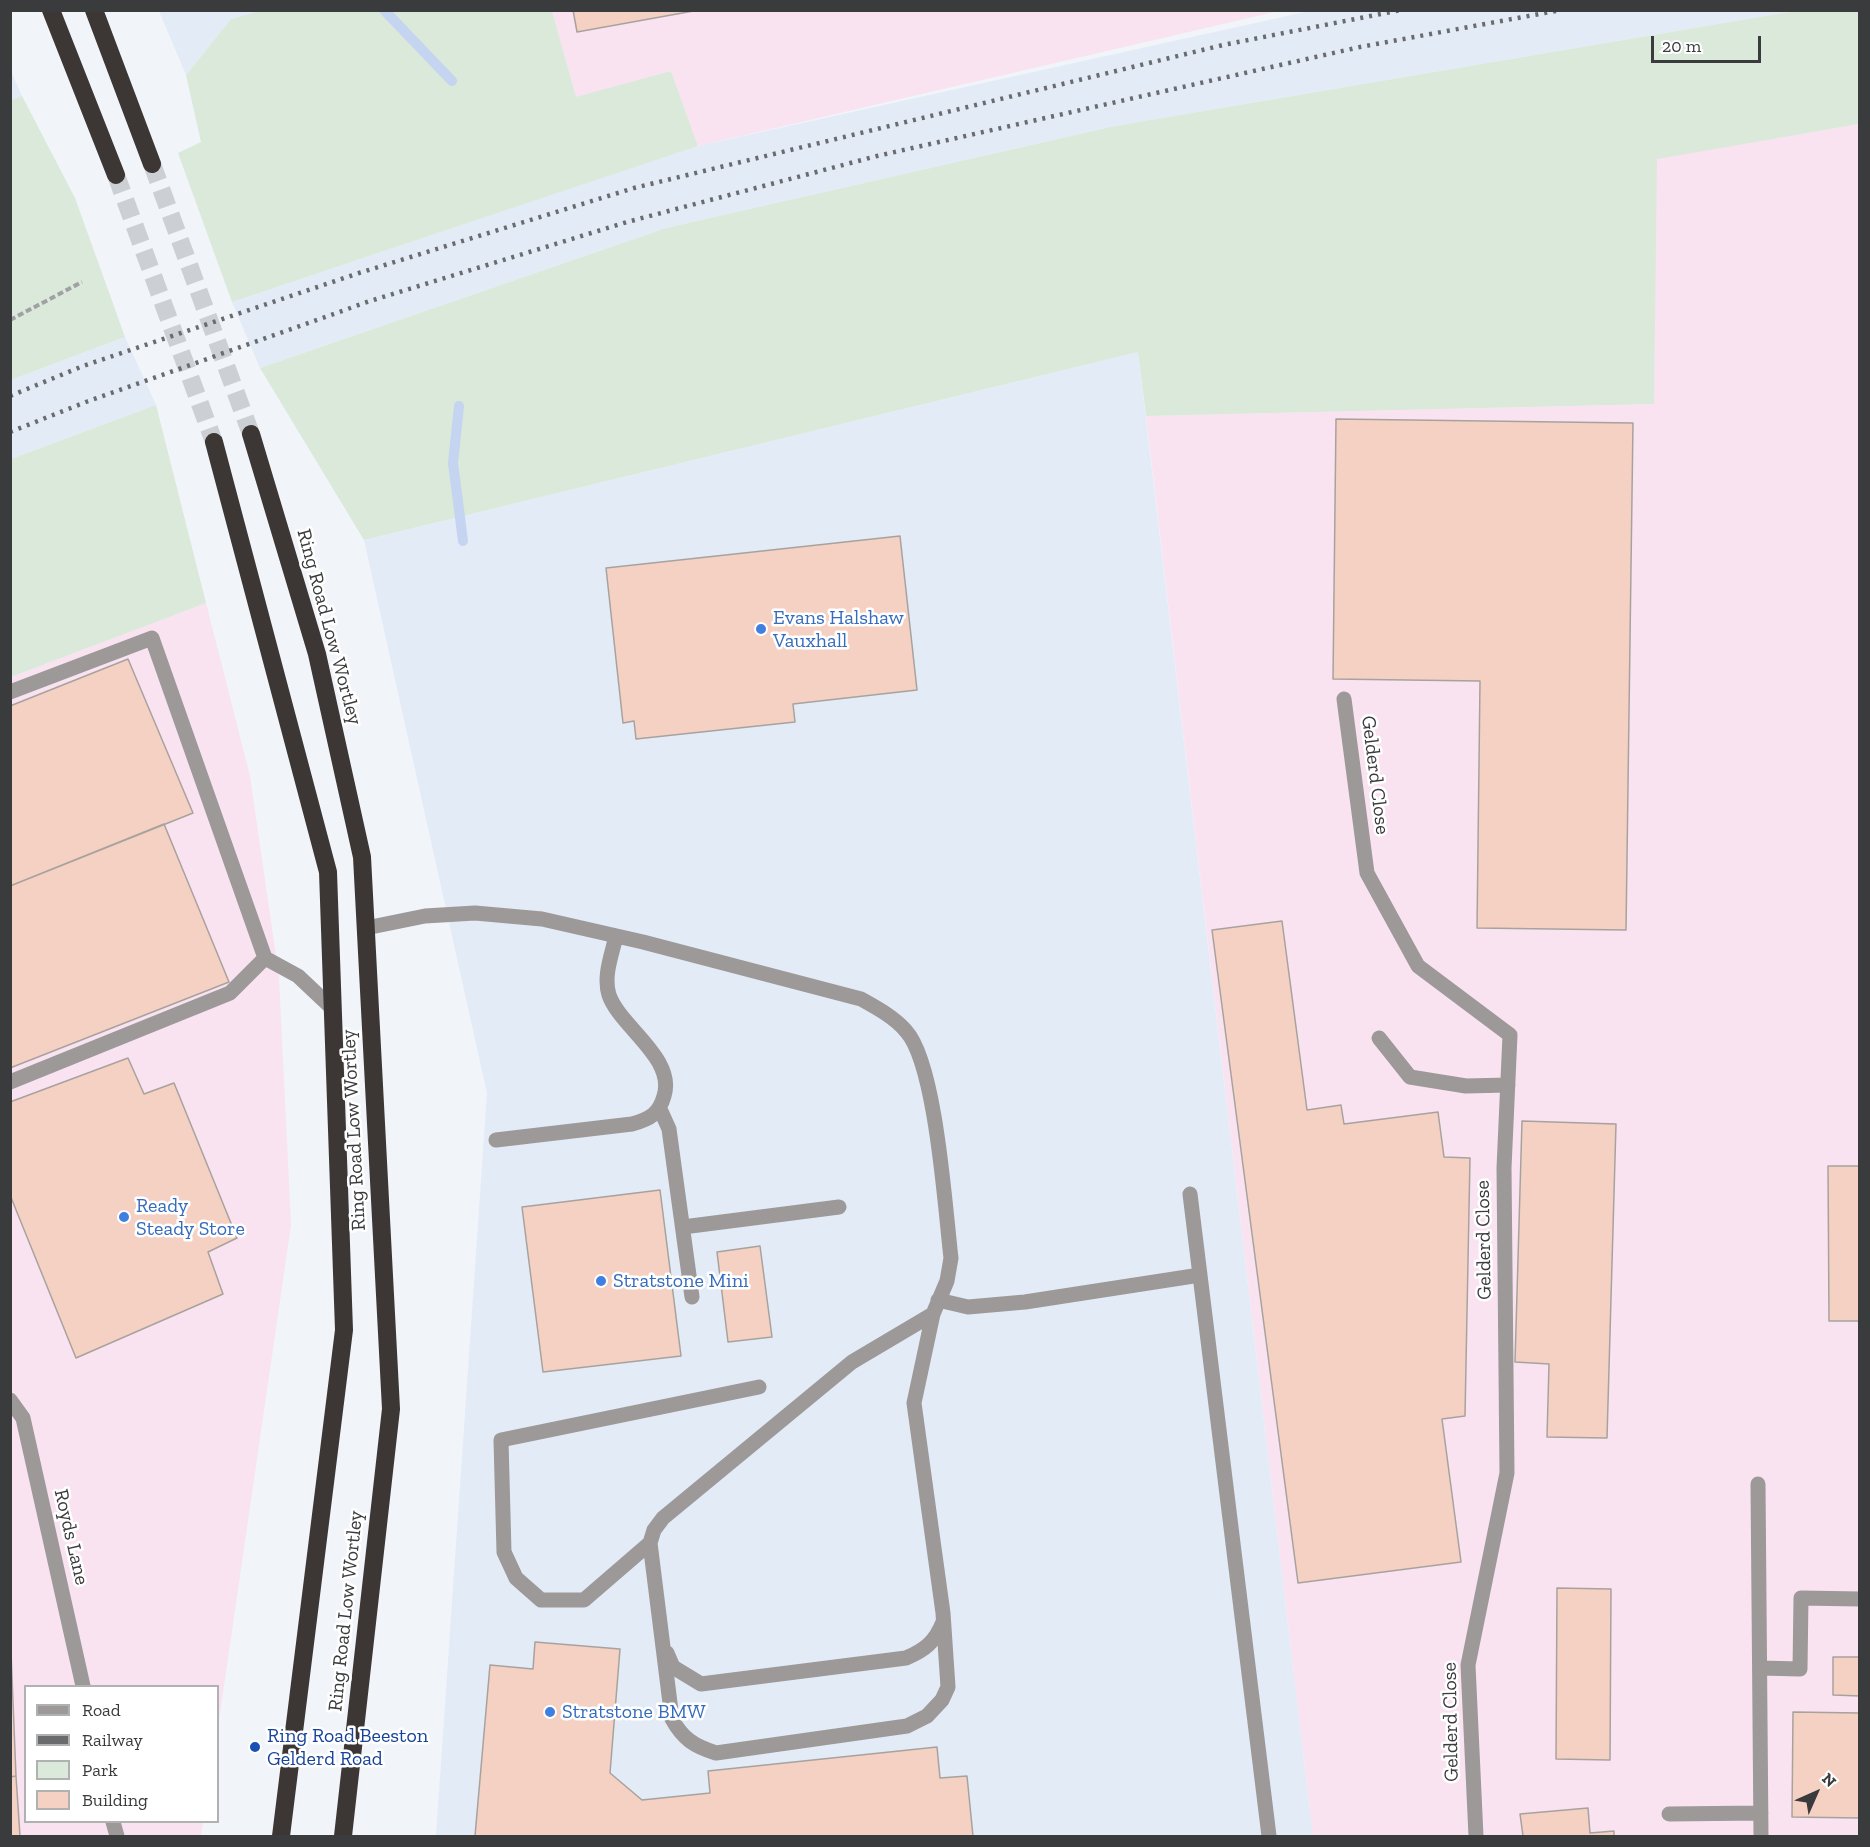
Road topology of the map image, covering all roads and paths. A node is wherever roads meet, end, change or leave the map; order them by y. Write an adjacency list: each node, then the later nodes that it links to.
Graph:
1 (51, 10): 4 (highway)
2 (94, 10): 3 (highway)
3 (152, 164)
4 (116, 175)
5 (82, 282): 6 (path)
6 (10, 320)
7 (250, 434): 11 (highway, Ring Road Low Wortley)
8 (214, 442): 14 (highway, Ring Road Low Wortley)
9 (10, 692): 13 (street)
10 (1344, 699): 17 (street, Gelderd Close)
11 (366, 928): 12 (street); 38 (highway, Ring Road Low Wortley)
12 (616, 936): 18 (street); 25 (street)
13 (265, 958): 14 (street); 16 (street)
14 (333, 1009): 37 (highway, Ring Road Low Wortley)
15 (1378, 1038): 17 (street)
16 (10, 1082)
17 (1508, 1085): 40 (street, Gelderd Close)
18 (660, 1108): 19 (street); 22 (street)
19 (496, 1140)
20 (1190, 1194): 23 (street)
21 (839, 1207): 22 (street)
22 (683, 1227): 24 (street)
23 (1200, 1275): 25 (street); 39 (street)
24 (692, 1297)
25 (935, 1307): 29 (street); 31 (street)
26 (759, 1387): 29 (street)
27 (10, 1400): 34 (street, Royds Lane)
28 (1758, 1484): 33 (street)
29 (650, 1543): 32 (street)
30 (1860, 1599): 33 (street)
31 (943, 1622): 32 (street); 32 (street)
32 (663, 1645)
33 (1760, 1668): 35 (street)
34 (83, 1685)
35 (1761, 1813): 36 (street); 41 (street)
36 (1669, 1814)
37 (281, 1836)
38 (343, 1836)
39 (1269, 1836)
40 (1476, 1836)
41 (1761, 1836)

